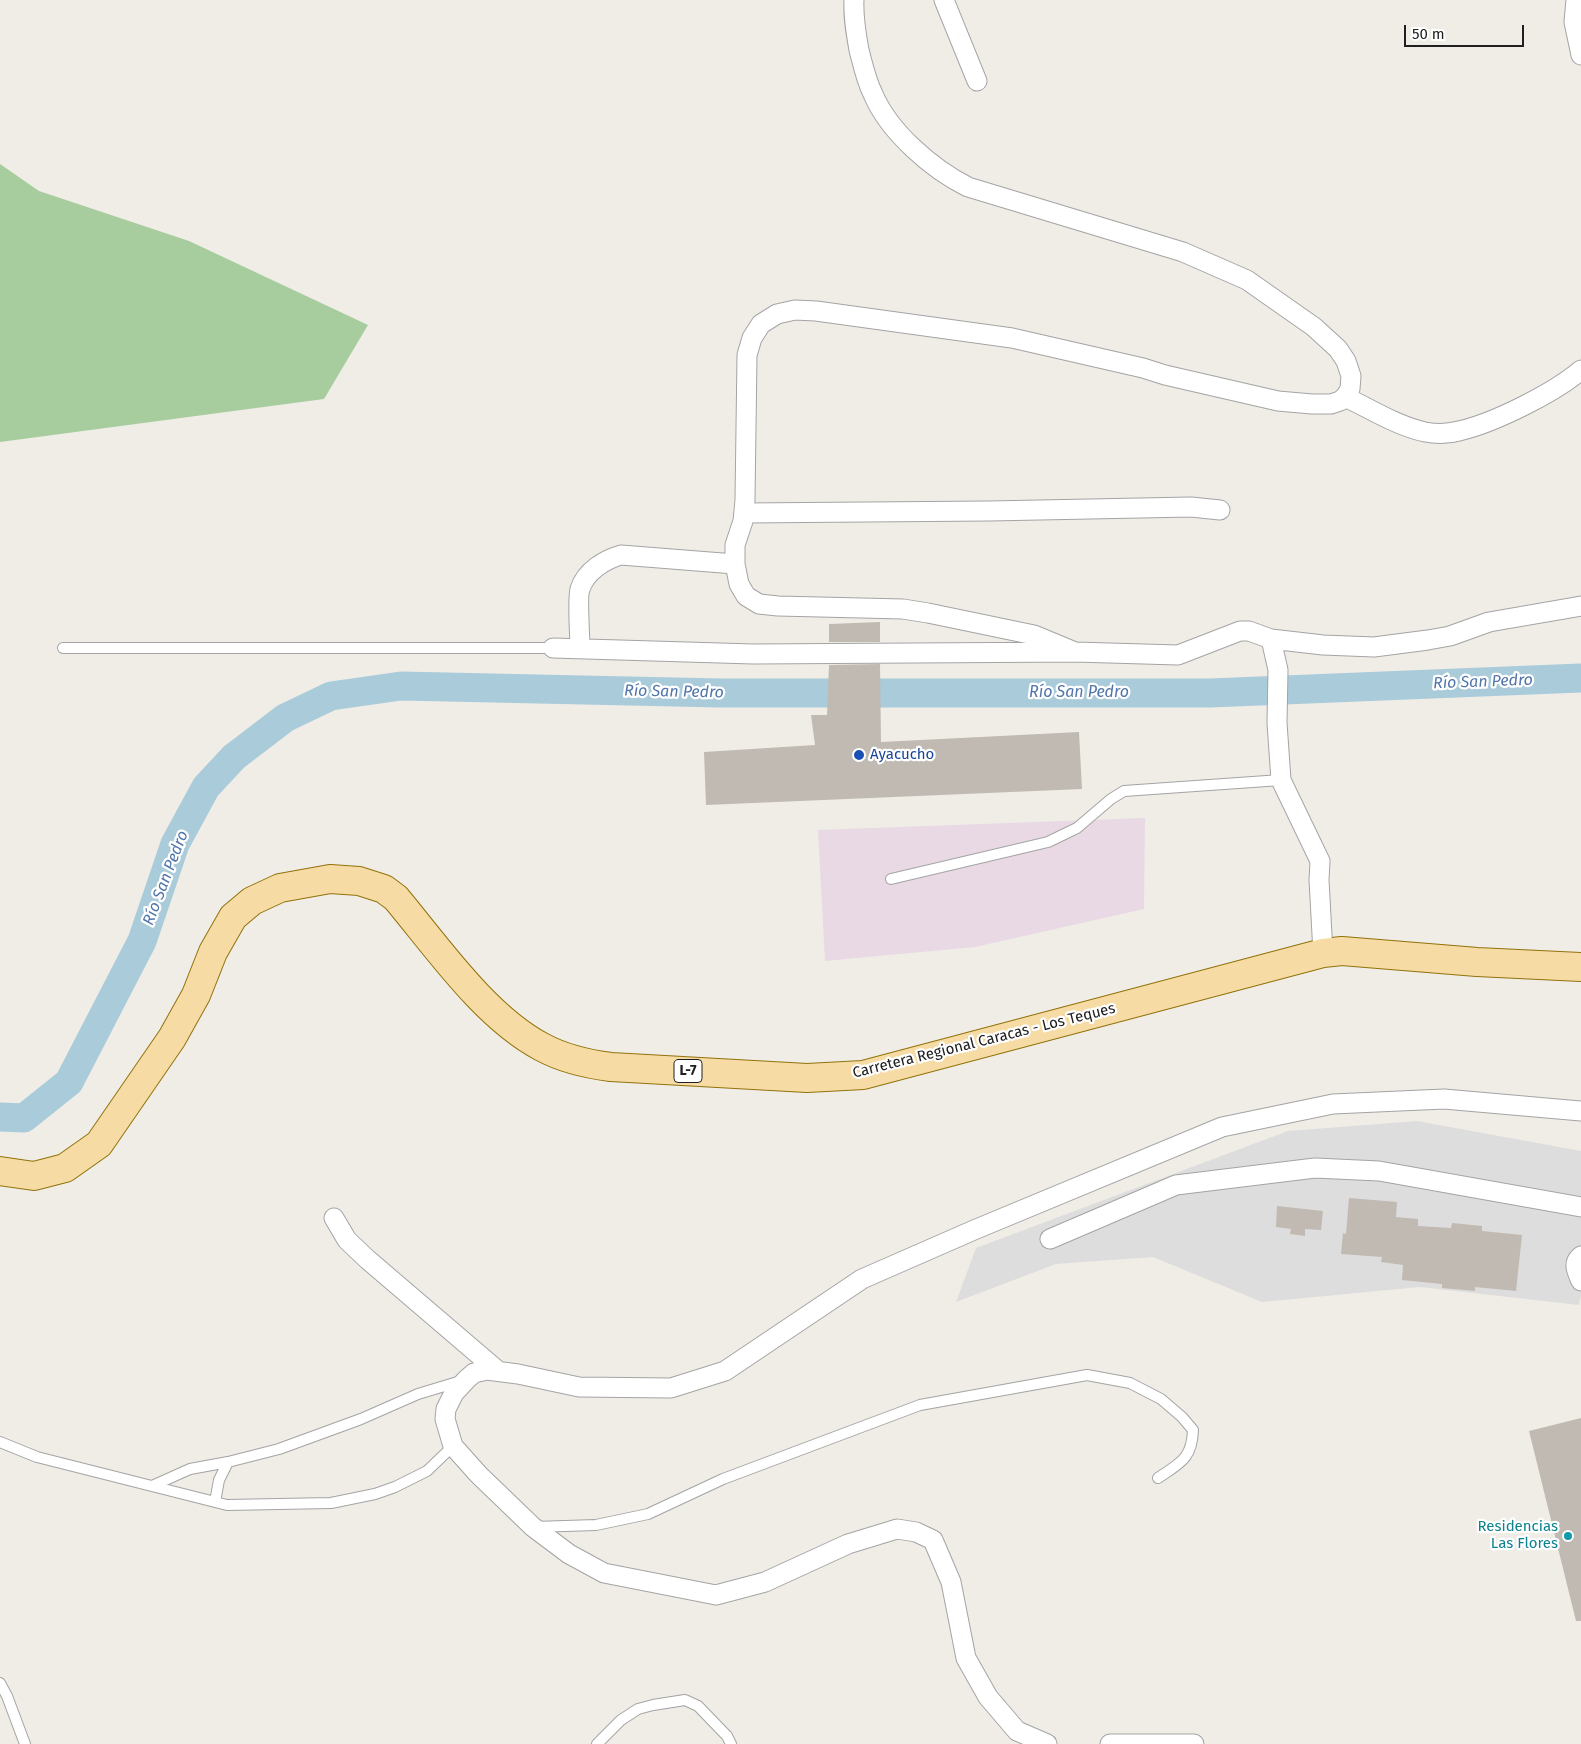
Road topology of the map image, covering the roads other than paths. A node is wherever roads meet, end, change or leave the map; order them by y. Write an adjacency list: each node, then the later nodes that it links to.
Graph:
1 (854, 0): 7 (street)
2 (944, 0): 5 (street)
3 (1576, 0): 4 (street)
4 (1581, 55)
5 (977, 81)
6 (1581, 370): 7 (street)
7 (1345, 397): 9 (street)
8 (1220, 510): 9 (street)
9 (744, 513): 10 (street)
10 (735, 564): 15 (street); 16 (street)
11 (1581, 606): 12 (street)
12 (1271, 638): 16 (street); 17 (street)
13 (62, 648): 14 (lane)
14 (553, 648): 15 (street)
15 (580, 648): 16 (street)
16 (1075, 652)
17 (1281, 780): 18 (lane); 19 (street)
18 (891, 879)
19 (1323, 953): 20 (main road, Carretera Regional Caracas - Los Teques / L-7); 22 (main road, Carretera Regional Caracas - Los Teques / L-7)
20 (1581, 968)
21 (1581, 1110): 28 (street)
22 (0, 1171)
23 (1581, 1207): 25 (street)
24 (334, 1218): 28 (street)
25 (1050, 1239)
26 (1581, 1256): 27 (street)
27 (1581, 1281)
28 (498, 1371): 29 (street)
29 (467, 1379): 31 (street); 32 (lane)
30 (0, 1442): 34 (lane)
31 (454, 1446): 35 (lane); 36 (street)
32 (228, 1462): 34 (lane); 35 (lane)
33 (1158, 1478): 36 (lane)
34 (152, 1486): 35 (lane)
35 (215, 1502)
36 (533, 1527): 41 (street)
37 (0, 1683): 38 (lane)
38 (25, 1744)
39 (597, 1744): 40 (lane)
40 (731, 1744)
41 (1047, 1744)
42 (1110, 1744): 43 (street)
43 (1194, 1744)

